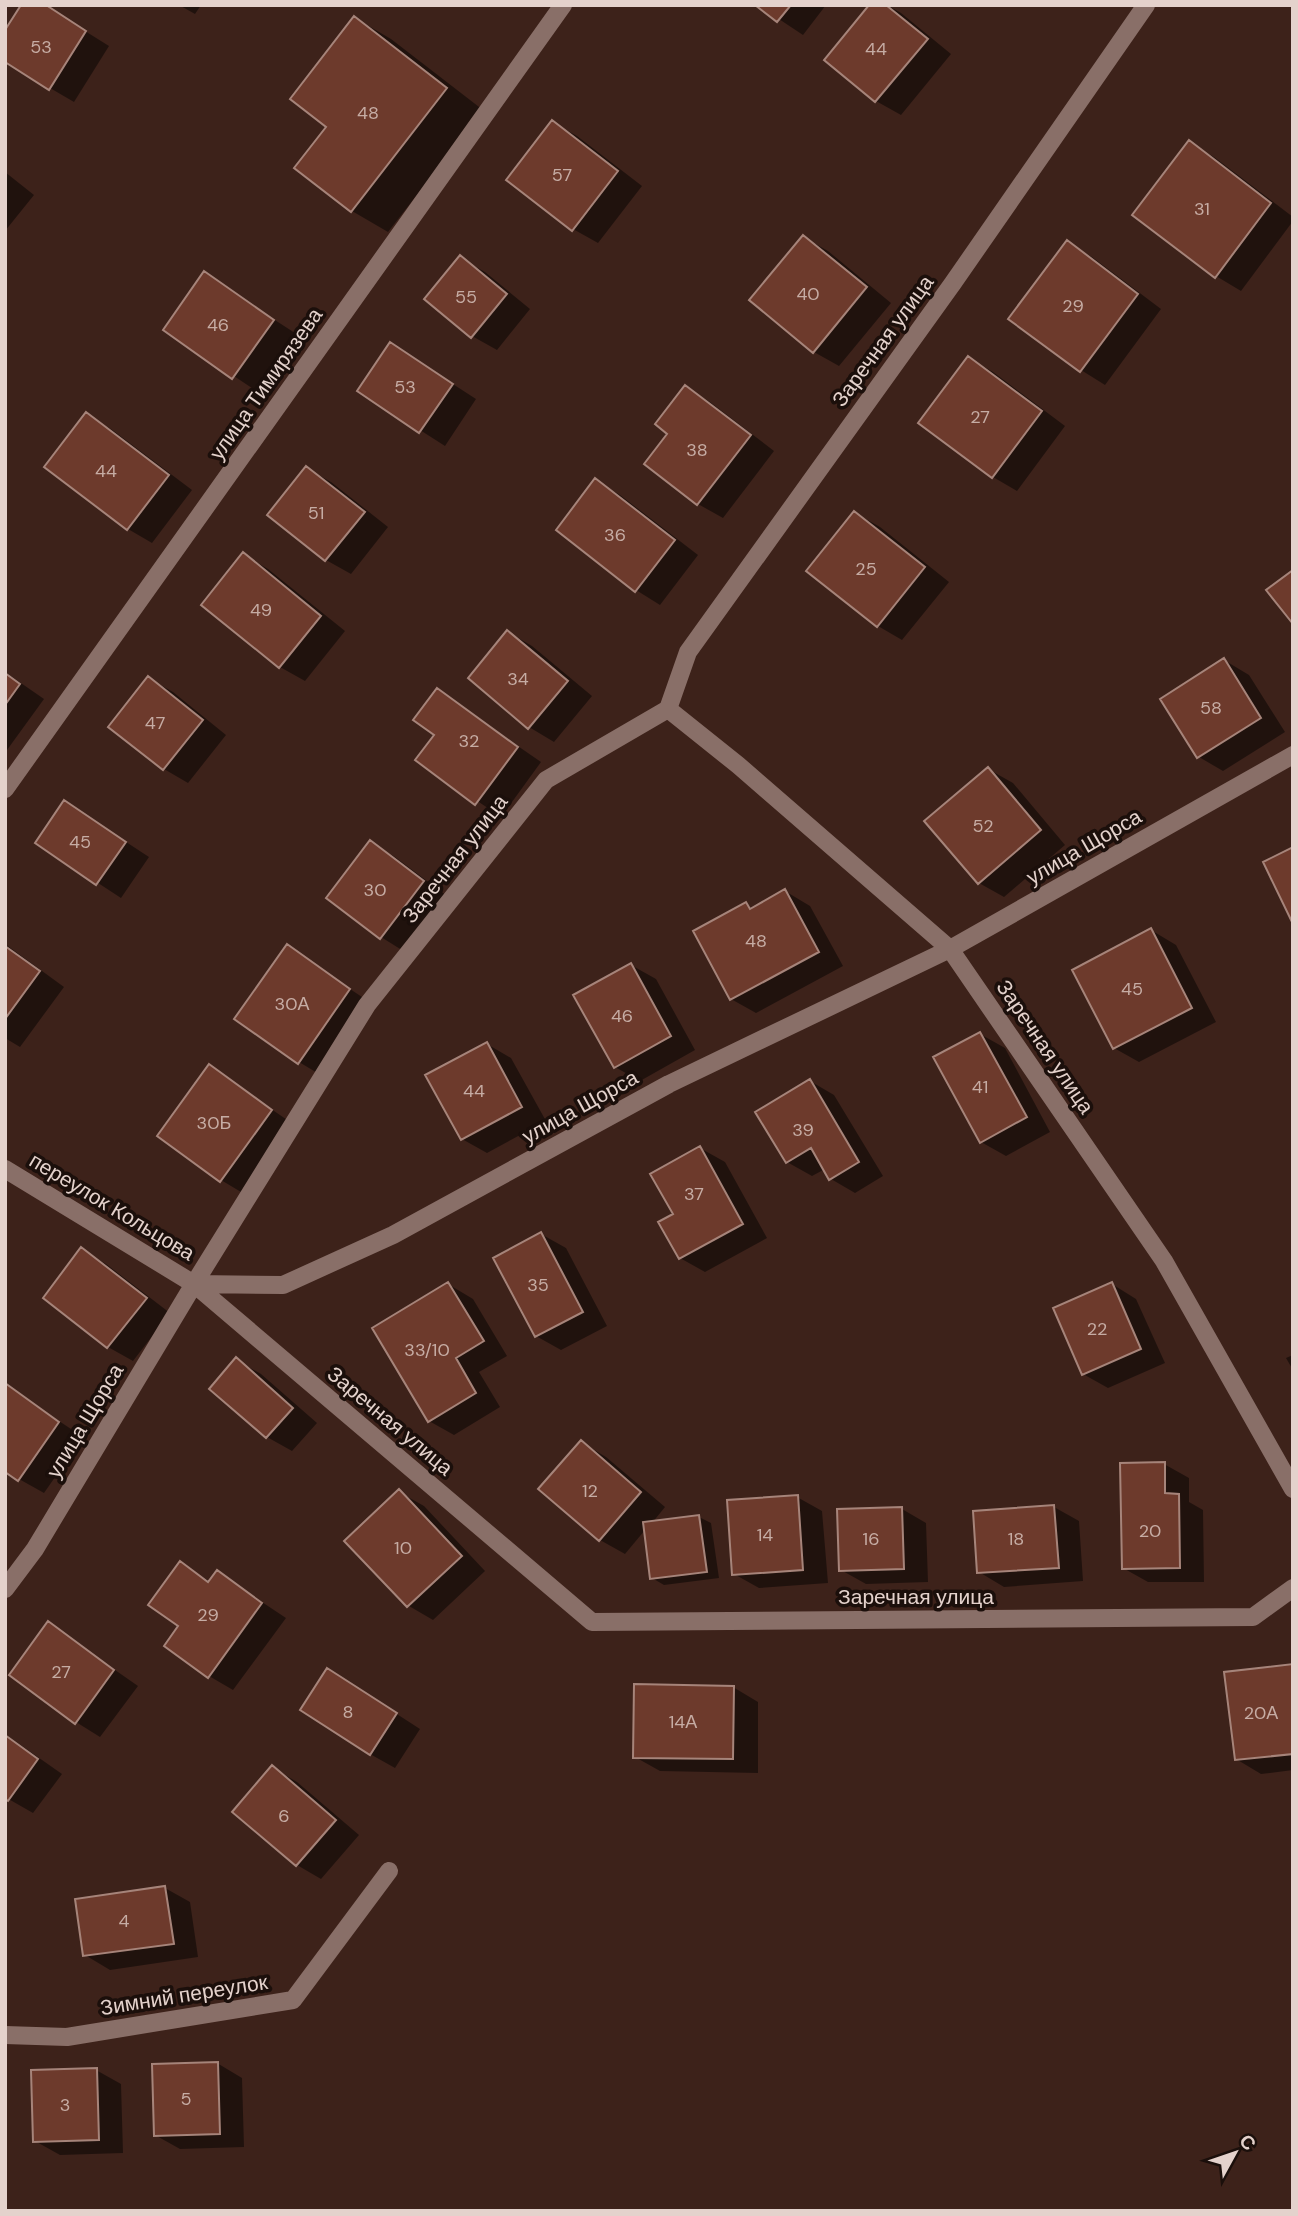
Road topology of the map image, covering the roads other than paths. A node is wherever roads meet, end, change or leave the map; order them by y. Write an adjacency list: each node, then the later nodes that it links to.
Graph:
1 (563, 5): 5 (street, улица Тимирязева)
2 (1146, 5): 3 (street, Заречная улица)
3 (668, 709): 6 (street, Заречная улица); 8 (street, Заречная улица)
4 (1293, 755): 6 (street, улица Щорса)
5 (5, 789)
6 (950, 949): 8 (street, улица Щорса); 9 (street, Заречная улица)
7 (5, 1169): 8 (street, переулок Кольцова)
8 (194, 1284): 10 (street, Заречная улица); 11 (street, улица Щорса)
9 (1293, 1489)
10 (1293, 1588)
11 (5, 1589)
12 (389, 1871): 13 (street, Зимний переулок)
13 (5, 2035)

